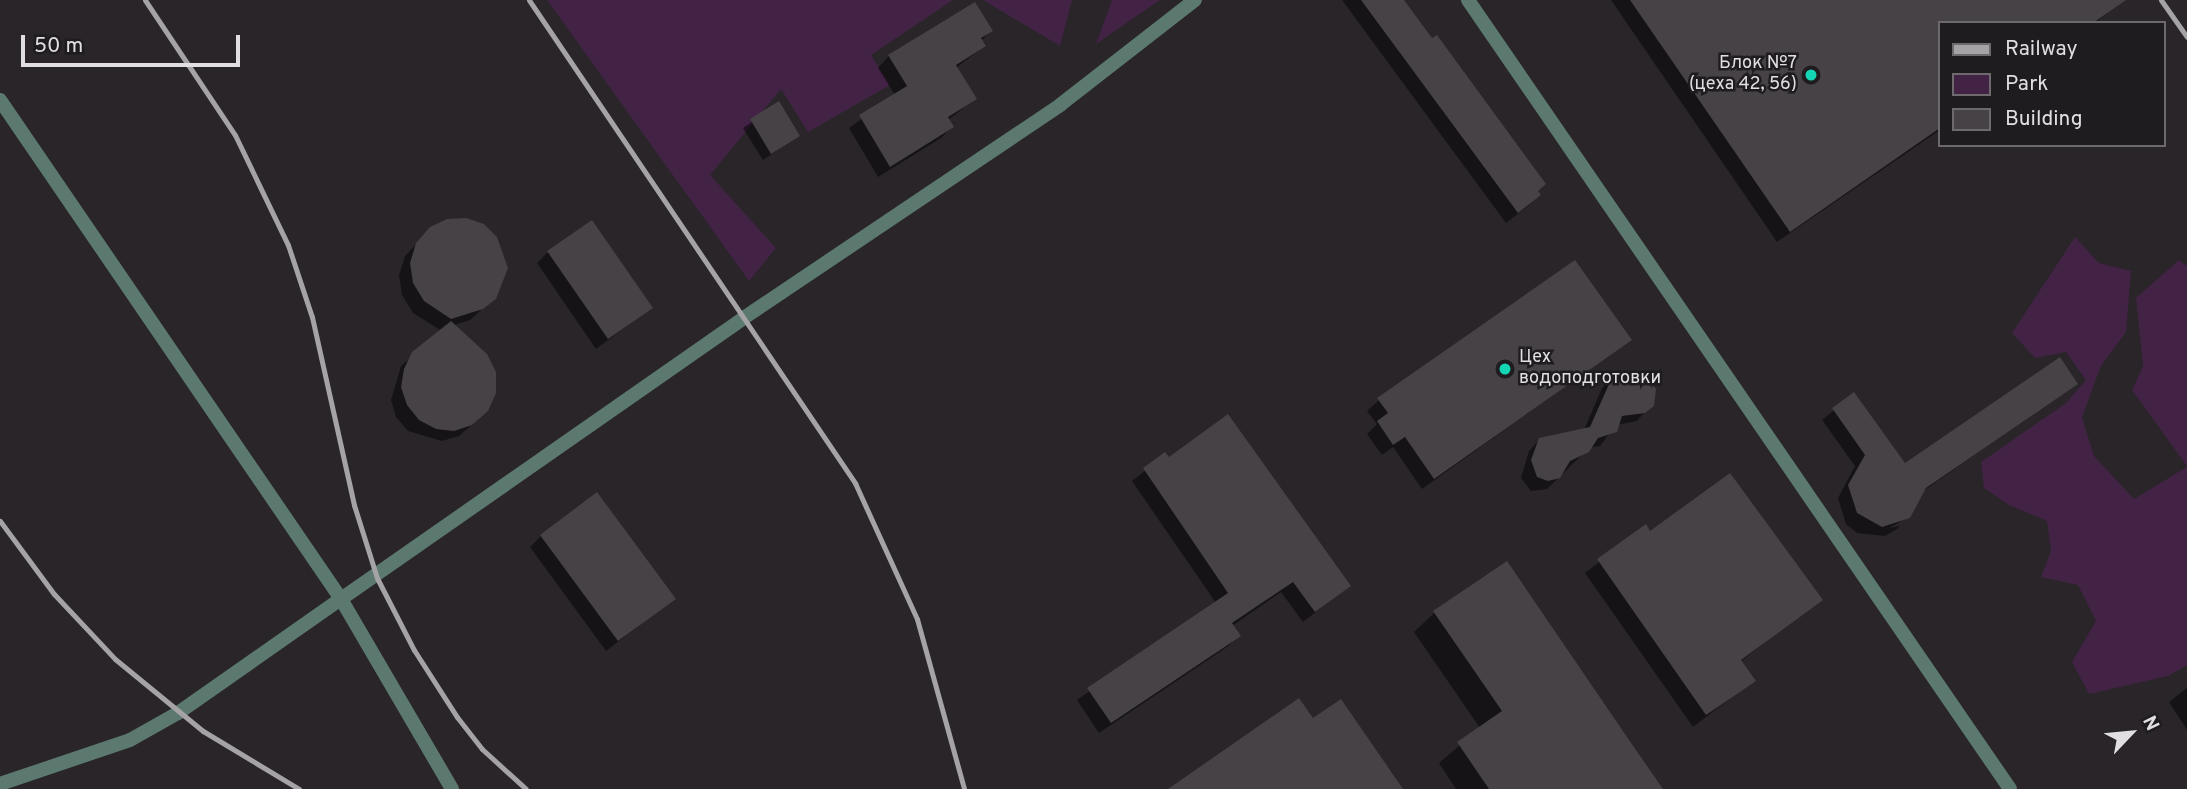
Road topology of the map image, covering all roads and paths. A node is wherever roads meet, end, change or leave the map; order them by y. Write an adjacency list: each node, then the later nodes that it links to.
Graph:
1 (1195, 0): 4 (lane)
2 (1468, 0): 7 (lane)
3 (0, 100): 4 (lane)
4 (341, 599): 5 (lane); 6 (lane)
5 (0, 783)
6 (452, 789)
7 (2010, 789)

